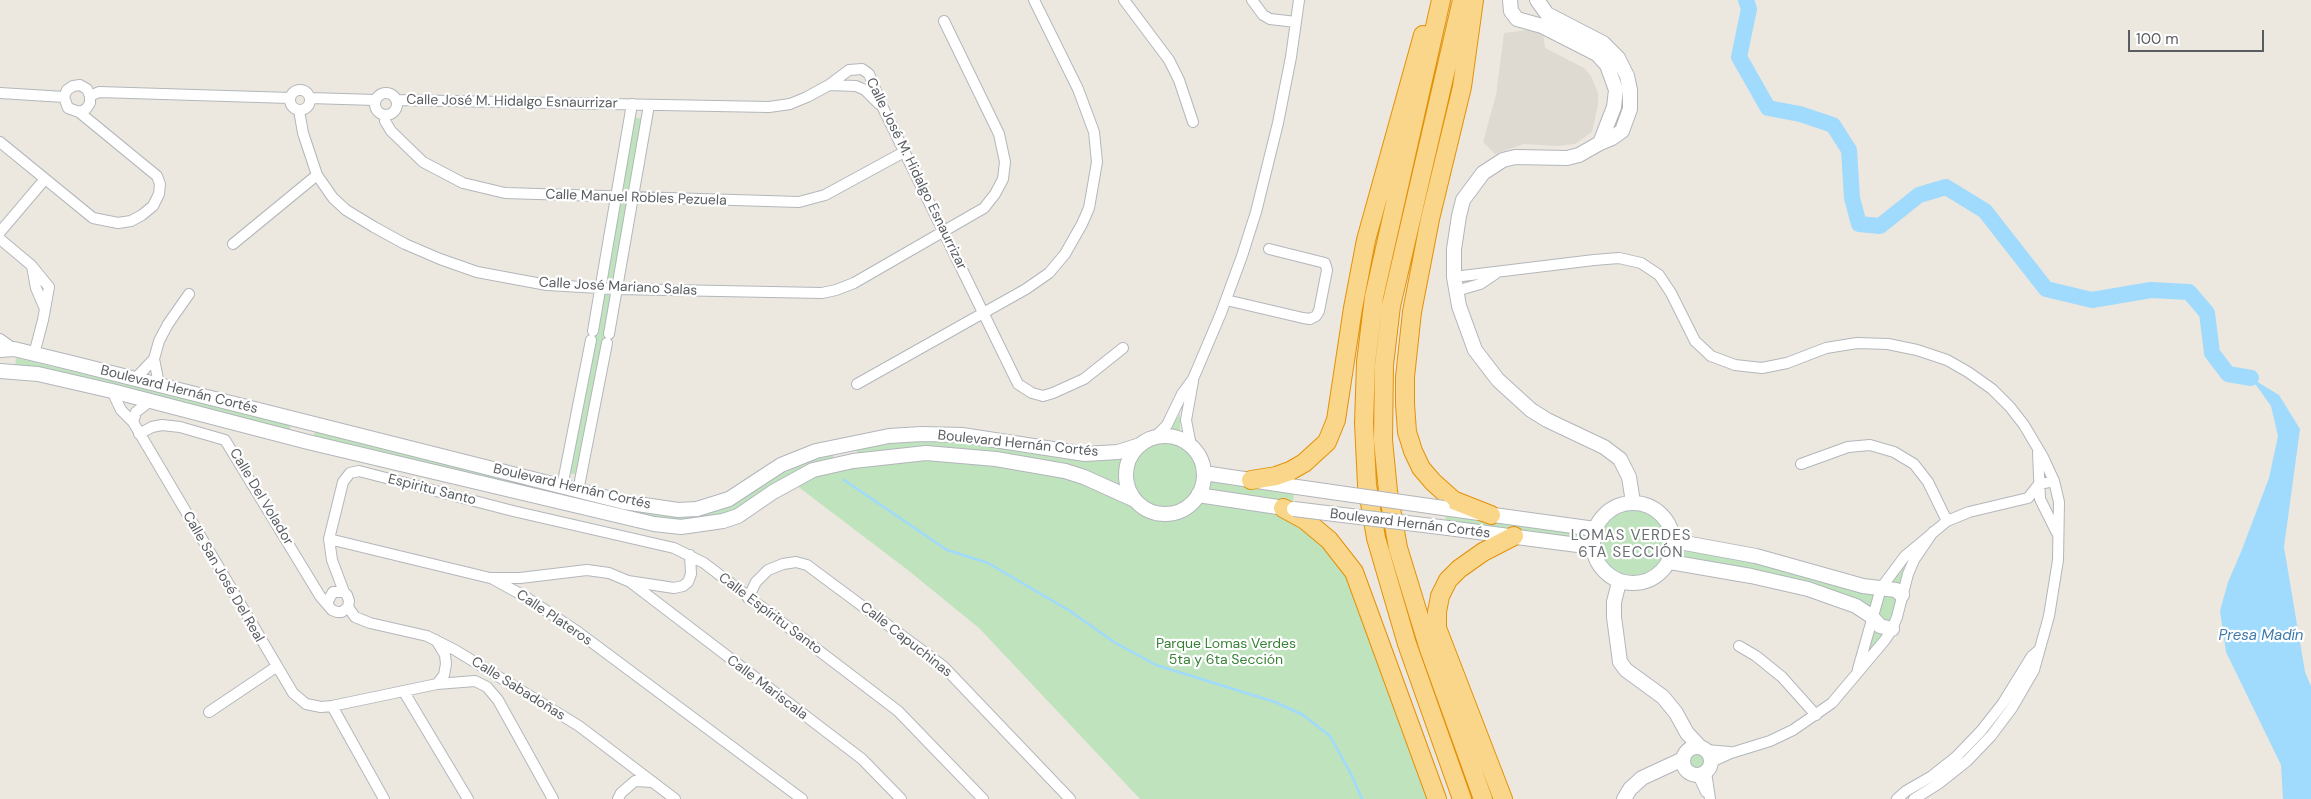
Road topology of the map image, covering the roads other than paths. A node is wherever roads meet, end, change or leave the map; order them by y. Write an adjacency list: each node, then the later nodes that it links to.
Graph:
1 (1034, 0): 47 (street)
2 (1124, 0): 27 (street)
3 (1252, 0): 12 (street)
4 (1299, 0): 12 (street)
5 (1430, 0): 80 (highway)
6 (1441, 0): 137 (highway)
7 (1462, 0): 138 (highway)
8 (1474, 0): 93 (highway)
9 (1510, 0): 29 (main road)
10 (1537, 0): 29 (main road)
11 (944, 21): 36 (street, Calle José Mariano Salas)
12 (1296, 22): 46 (street)
13 (829, 85): 22 (street, Calle José M. Hidalgo Esnaurrizar); 23 (street); 23 (street, Calle José M. Hidalgo Esnaurrizar)
14 (0, 93): 16 (street)
15 (90, 96): 16 (street); 17 (street); 25 (street)
16 (64, 97): 25 (street)
17 (290, 98): 18 (street); 24 (street)
18 (310, 98): 19 (street); 24 (street)
19 (375, 100): 20 (street); 26 (street)
20 (396, 100): 21 (street, Calle José M. Hidalgo Esnaurrizar); 26 (street)
21 (632, 104): 22 (street, Calle José M. Hidalgo Esnaurrizar); 33 (street)
22 (649, 105): 34 (street)
23 (882, 106): 30 (street, Calle José M. Hidalgo Esnaurrizar)
24 (299, 110): 31 (street, Calle José Mariano Salas)
25 (79, 112): 32 (street)
26 (386, 115): 33 (street, Calle Manuel Robles Pezuela)
27 (1193, 122)
28 (0, 142): 32 (street)
29 (1600, 143): 41 (main road)
30 (904, 152): 34 (street, Calle Manuel Robles Pezuela); 36 (street, Calle José M. Hidalgo Esnaurrizar)
31 (317, 175): 38 (street); 42 (street, Calle José Mariano Salas)
32 (45, 179): 35 (street)
33 (616, 197): 34 (street, Calle Manuel Robles Pezuela); 42 (street)
34 (634, 197): 43 (street)
35 (0, 232)
36 (944, 232): 43 (street, Calle José Mariano Salas); 47 (street, Calle José M. Hidalgo Esnaurrizar)
37 (0, 239): 51 (street)
38 (233, 244)
39 (1269, 249): 46 (street)
40 (1496, 273): 41 (street); 44 (street); 75 (street)
41 (1454, 277): 44 (main road)
42 (600, 289): 43 (street, Calle José Mariano Salas); 53 (street)
43 (617, 290): 54 (street)
44 (1456, 291): 88 (main road)
45 (189, 294): 52 (street)
46 (1226, 300): 57 (street)
47 (983, 313): 49 (street, Calle José M. Hidalgo Esnaurrizar); 59 (street)
48 (0, 339): 50 (street)
49 (1124, 348)
50 (7, 350): 51 (main road, Boulevard Hernán Cortés)
51 (34, 354): 56 (main road, Boulevard Hernán Cortés)
52 (154, 359): 56 (street); 58 (street)
53 (586, 367): 54 (street); 83 (street)
54 (602, 370): 84 (street)
55 (0, 371): 60 (main road, Boulevard Hernán Cortés)
56 (135, 379): 58 (main road, Boulevard Hernán Cortés)
57 (1193, 379): 62 (street); 63 (street)
58 (159, 384): 64 (main road, Boulevard Hernán Cortés)
59 (857, 384)
60 (112, 391): 61 (main road, Boulevard Hernán Cortés); 65 (street, Calle San José Del Real)
61 (150, 401): 65 (street); 68 (main road, Boulevard Hernán Cortés)
62 (1176, 406): 63 (street); 69 (street)
63 (1187, 410): 74 (street)
64 (295, 420): 66 (main road, Boulevard Hernán Cortés); 68 (main road)
65 (133, 422): 67 (street, Calle San José Del Real)
66 (313, 424): 70 (main road); 83 (main road, Boulevard Hernán Cortés)
67 (139, 434): 111 (street, Calle Del Volador); 118 (street, Calle San José Del Real)
68 (290, 437): 70 (main road, Boulevard Hernán Cortés)
69 (1155, 437): 72 (main road); 74 (main road)
70 (308, 442): 77 (main road, Boulevard Hernán Cortés)
71 (850, 442): 72 (main road, Boulevard Hernán Cortés); 73 (main road, Boulevard Hernán Cortés); 76 (main road)
72 (1140, 445): 87 (main road)
73 (833, 446): 77 (main road); 84 (main road, Boulevard Hernán Cortés)
74 (1191, 446): 79 (main road)
75 (2037, 446): 81 (street); 82 (street)
76 (853, 460): 77 (main road, Boulevard Hernán Cortés); 87 (main road, Boulevard Hernán Cortés)
77 (837, 464)
78 (1800, 464): 94 (street)
79 (1204, 473): 80 (main road, Boulevard Hernán Cortés); 85 (main road)
80 (1251, 480): 93 (main road, Boulevard Hernán Cortés, bridge)
81 (2054, 481): 82 (street); 89 (street)
82 (2039, 484): 86 (street); 90 (street)
83 (562, 487): 84 (main road, Boulevard Hernán Cortés)
84 (578, 491)
85 (1198, 495): 87 (main road); 91 (main road, Boulevard Hernán Cortés)
86 (2028, 498): 90 (street); 94 (street)
87 (1135, 500)
88 (1633, 502): 95 (main road); 100 (main road)
89 (2059, 502): 90 (street); 98 (street)
90 (2043, 506): 98 (street)
91 (1288, 508): 97 (main road, Boulevard Hernán Cortés, bridge); 136 (highway)
92 (513, 511): 99 (street, Espiritu Santo); 102 (street, Calle Espíritu Santo)
93 (1491, 514): 95 (main road, Boulevard Hernán Cortés)
94 (1947, 521): 96 (street)
95 (1595, 529): 101 (main road)
96 (1933, 532): 107 (street); 109 (street)
97 (1514, 536): 101 (main road, Boulevard Hernán Cortés); 139 (highway)
98 (2059, 537): 117 (street)
99 (329, 539): 104 (street); 108 (street)
100 (1674, 542): 103 (main road); 107 (main road)
101 (1593, 547): 106 (main road)
102 (690, 555): 105 (street, Calle Plateros); 110 (street, Calle Espíritu Santo)
103 (1670, 562): 106 (main road); 113 (main road)
104 (490, 578): 105 (street, Calle Plateros); 132 (street, Calle Plateros)
105 (628, 581): 133 (street, Calle Mariscala)
106 (1619, 582): 125 (main road)
107 (1881, 588): 109 (main road); 113 (street)
108 (344, 592): 111 (street); 112 (street)
109 (1902, 595): 114 (street)
110 (748, 598): 134 (street, Calle Espíritu Santo); 135 (street, Calle Capuchinas)
111 (328, 605): 112 (street)
112 (348, 607): 115 (street, Calle Sabadoñas)
113 (1872, 616): 114 (main road); 119 (street)
114 (1892, 629): 119 (street)
115 (435, 640): 120 (street); 126 (street, Calle Sabadoñas)
116 (1739, 646): 124 (street)
117 (2039, 650): 142 (street); 143 (street)
118 (276, 666): 122 (street, Calle San José Del Real); 123 (street)
119 (1857, 672): 124 (street)
120 (437, 684): 121 (street); 129 (street)
121 (404, 692): 122 (street, Calle San José Del Real); 128 (street)
122 (332, 706): 127 (street)
123 (209, 712)
124 (1816, 715): 125 (street)
125 (1697, 761): 140 (main road); 141 (street)
126 (653, 782): 130 (street); 131 (street, Calle Sabadoñas)
127 (384, 799)
128 (468, 799)
129 (553, 799)
130 (618, 799)
131 (675, 799)
132 (802, 799)
133 (901, 799)
134 (983, 799)
135 (1070, 799)
136 (1437, 799)
137 (1462, 799)
138 (1483, 799)
139 (1502, 799)
140 (1624, 799)
141 (1710, 799)
142 (1897, 799)
143 (1914, 799)

